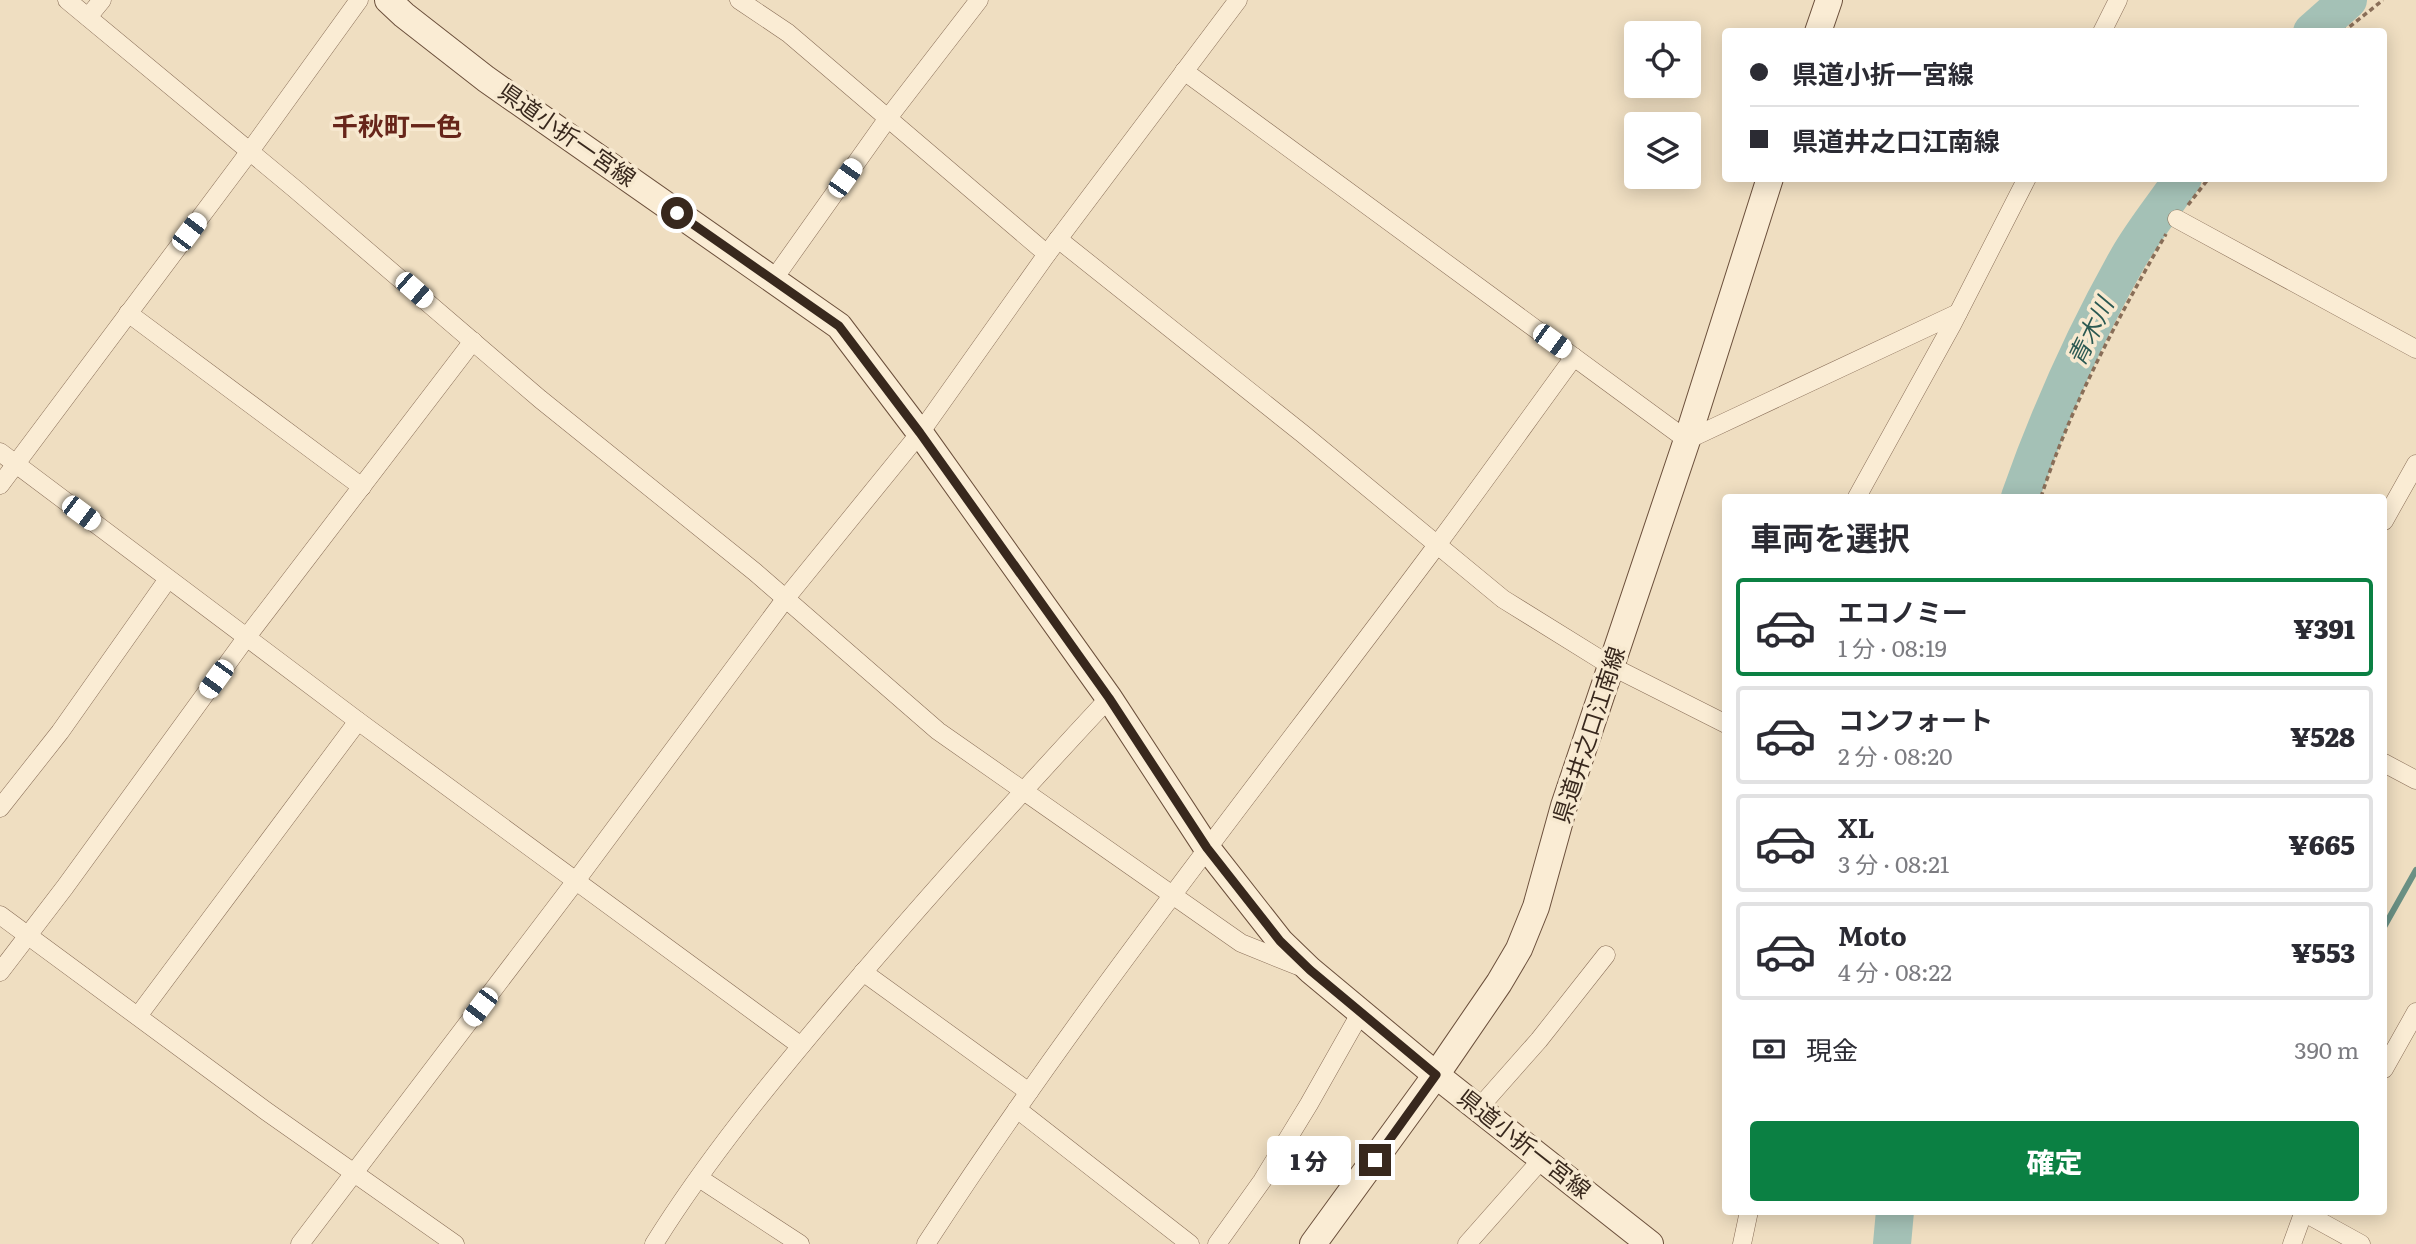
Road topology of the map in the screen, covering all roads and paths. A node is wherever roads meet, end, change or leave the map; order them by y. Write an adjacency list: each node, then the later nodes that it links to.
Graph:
1 (67, 0): 11 (street)
2 (102, 0): 11 (street)
3 (359, 0): 17 (street)
4 (388, 0): 23 (main road, 県道小折一宮線)
5 (739, 0): 16 (street)
6 (979, 0): 16 (street)
7 (1238, 0): 15 (street)
8 (1829, 0): 12 (main road)
9 (2118, 0): 13 (street)
10 (2383, 0): 14 (path)
11 (88, 17): 17 (street)
12 (1819, 28)
13 (2104, 28)
14 (2348, 28)
15 (1184, 71): 22 (street); 28 (street)
16 (888, 118): 22 (street); 23 (street)
17 (250, 151): 24 (street); 26 (street)
18 (1769, 182): 30 (main road, 県道井之口江南線)
19 (2025, 182): 25 (street)
20 (2206, 182): 21 (path)
21 (2178, 219): 27 (street); 37 (path)
22 (1052, 246): 29 (street); 39 (street)
23 (773, 279): 29 (main road, 県道小折一宮線)
24 (128, 313): 32 (street); 35 (street)
25 (1958, 313): 30 (street); 36 (street)
26 (473, 341): 35 (street); 41 (street)
27 (2416, 349)
28 (1574, 357): 30 (street); 39 (street)
29 (920, 433): 41 (street); 44 (main road, 県道小折一宮線)
30 (1686, 440): 43 (main road, 県道井之口江南線)
31 (0, 452): 32 (street)
32 (15, 464): 34 (street); 40 (street)
33 (2416, 464): 38 (street)
34 (0, 485)
35 (362, 487): 42 (street)
36 (1859, 494)
37 (2042, 494)
38 (2387, 516)
39 (1437, 545): 43 (street); 51 (street)
40 (168, 579): 42 (street); 50 (street)
41 (786, 598): 49 (street); 52 (street)
42 (247, 638): 45 (street); 55 (street)
43 (1611, 666): 46 (street); 65 (main road, 県道井之口江南線)
44 (1109, 698): 49 (street); 51 (main road, 県道小折一宮線)
45 (358, 721): 52 (street); 62 (street)
46 (1722, 722)
47 (2387, 765): 48 (street)
48 (2416, 780)
49 (1022, 790): 53 (street); 59 (street)
50 (0, 808)
51 (1207, 848): 53 (street); 57 (main road, 県道小折一宮線)
52 (575, 882): 63 (street); 70 (street)
53 (1171, 894): 57 (street); 66 (street)
54 (0, 915): 55 (street)
55 (27, 935): 58 (street); 62 (street)
56 (1606, 955): 68 (street)
57 (1310, 970): 60 (main road, 県道小折一宮線)
58 (0, 972)
59 (863, 972): 63 (street); 66 (street)
60 (1361, 1012): 65 (main road, 県道小折一宮線); 81 (street)
61 (2416, 1012): 64 (street)
62 (138, 1017): 70 (street)
63 (801, 1046): 71 (street)
64 (2387, 1064)
65 (1436, 1075): 68 (main road, 県道小折一宮線); 82 (main road, 県道井之口江南線)
66 (1029, 1092): 67 (street)
67 (1017, 1109): 79 (street); 80 (street)
68 (1478, 1109): 69 (main road, 県道小折一宮線)
69 (1542, 1159): 83 (street); 84 (main road, 県道小折一宮線)
70 (354, 1173): 75 (street); 76 (street)
71 (699, 1178): 77 (street); 78 (street)
72 (1748, 1215): 85 (street)
73 (2302, 1215): 86 (street)
74 (2308, 1215): 87 (street)
75 (300, 1244)
76 (455, 1244)
77 (654, 1244)
78 (800, 1244)
79 (926, 1244)
80 (1190, 1244)
81 (1217, 1244)
82 (1313, 1244)
83 (1467, 1244)
84 (1650, 1244)
85 (1742, 1244)
86 (2292, 1244)
87 (2361, 1244)

